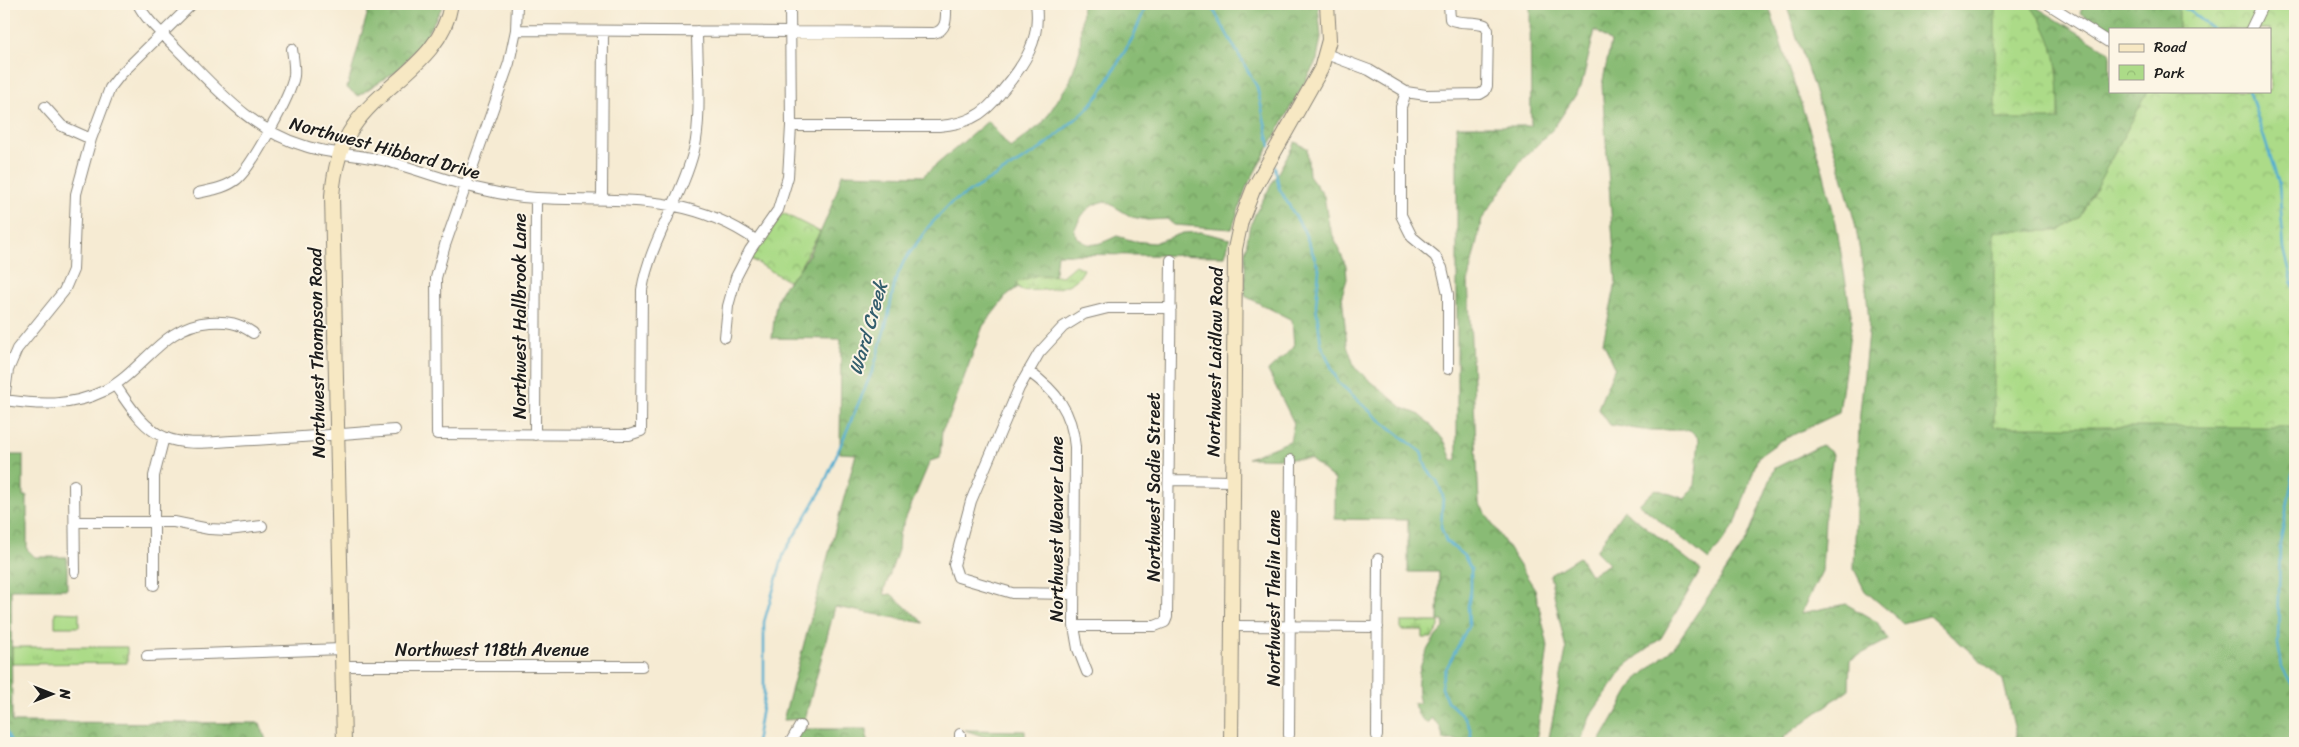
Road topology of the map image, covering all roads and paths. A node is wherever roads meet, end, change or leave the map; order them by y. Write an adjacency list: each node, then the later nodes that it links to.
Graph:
1 (138, 4): 17 (street, Northwest Hibbard Drive)
2 (192, 4): 17 (street)
3 (451, 4): 26 (street, Northwest Thompson Road)
4 (517, 4): 13 (street)
5 (790, 4): 16 (street)
6 (946, 4): 16 (street)
7 (1036, 4): 23 (street)
8 (1327, 4): 20 (street, Northwest Laidlaw Road)
9 (1450, 4): 21 (street)
10 (2048, 4): 18 (street)
11 (2263, 4): 12 (street)
12 (2251, 28)
13 (516, 30): 14 (street); 27 (street)
14 (602, 31): 15 (street); 30 (street)
15 (697, 31): 16 (street); 31 (street)
16 (790, 31): 23 (street)
17 (163, 34): 24 (street, Northwest Hibbard Drive); 25 (street)
18 (2109, 42)
19 (292, 49): 24 (street)
20 (1326, 54): 21 (street); 47 (street, Northwest Laidlaw Road)
21 (1406, 92): 37 (street)
22 (45, 107): 25 (street)
23 (791, 126): 32 (street)
24 (268, 130): 26 (street, Northwest Hibbard Drive); 28 (street)
25 (91, 139): 40 (street)
26 (340, 153): 27 (street, Northwest Hibbard Drive); 42 (street, Northwest Thompson Road)
27 (466, 187): 29 (street, Northwest Hibbard Drive); 43 (street)
28 (198, 193)
29 (536, 198): 30 (street, Northwest Hibbard Drive); 43 (street, Northwest Hallbrook Lane)
30 (602, 198): 31 (street, Northwest Hibbard Drive)
31 (672, 204): 32 (street, Northwest Hibbard Drive); 43 (street)
32 (757, 241): 36 (street)
33 (1172, 260): 34 (street, Northwest Sadie Street)
34 (1171, 308): 38 (street); 46 (street, Northwest Sadie Street)
35 (253, 333): 39 (street)
36 (725, 337)
37 (1448, 369)
38 (1028, 371): 55 (street, Northwest Weaver Lane); 55 (street)
39 (115, 385): 40 (street); 44 (street)
40 (4, 400)
41 (396, 430): 42 (street)
42 (338, 434): 44 (street); 60 (street, Northwest Thompson Road)
43 (535, 435)
44 (164, 438): 50 (street)
45 (1291, 460): 58 (street, Northwest Thelin Lane)
46 (1170, 480): 47 (street); 56 (street, Northwest Sadie Street)
47 (1233, 481): 57 (street, Northwest Laidlaw Road)
48 (74, 485): 49 (street)
49 (75, 522): 50 (street); 53 (street)
50 (154, 522): 51 (street); 54 (street)
51 (262, 526)
52 (1378, 559): 59 (street)
53 (75, 572)
54 (154, 585)
55 (1074, 594): 56 (street, Northwest Weaver Lane)
56 (1074, 626): 64 (street, Northwest Weaver Lane)
57 (1232, 626): 58 (street); 70 (street, Northwest Laidlaw Road)
58 (1290, 626): 59 (street); 66 (street, Northwest Thelin Lane)
59 (1378, 628): 67 (street)
60 (342, 649): 61 (street); 62 (street, Northwest Thompson Road)
61 (147, 656)
62 (342, 666): 63 (street, Northwest 118th Avenue); 68 (street, Northwest Thompson Road)
63 (642, 666)
64 (1088, 672)
65 (800, 726): 69 (street)
66 (1289, 735)
67 (1376, 736)
68 (344, 743)
69 (790, 743)
70 (1231, 743)

